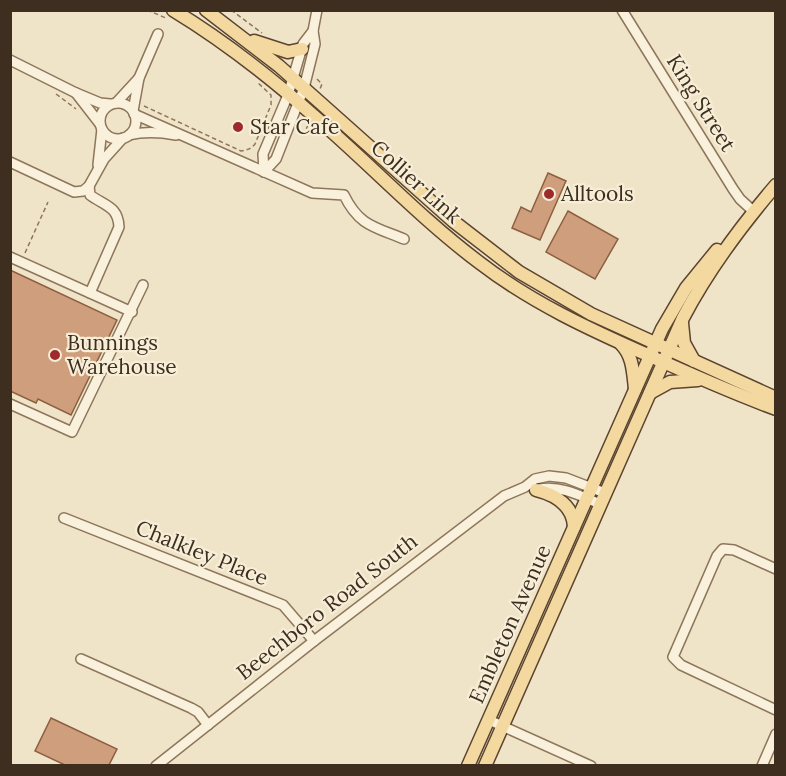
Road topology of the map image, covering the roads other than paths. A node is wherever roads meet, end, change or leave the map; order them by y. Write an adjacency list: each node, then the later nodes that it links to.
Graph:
1 (207, 10): 7 (main road, Collier Link)
2 (316, 10): 5 (street)
3 (622, 10): 25 (street, King Street)
4 (170, 15): 14 (main road, Collier Link)
5 (313, 31): 8 (street); 12 (street)
6 (158, 34): 10 (street)
7 (242, 36): 8 (main road); 11 (main road, Collier Link)
8 (302, 49): 11 (street)
9 (10, 60): 13 (street)
10 (139, 78): 15 (street); 16 (street)
11 (294, 79): 12 (main road, Collier Link); 14 (street)
12 (304, 88): 14 (street); 33 (main road, Collier Link)
13 (76, 93): 15 (street); 17 (street)
14 (293, 99): 22 (street); 22 (street); 34 (main road, Collier Link)
15 (113, 104): 16 (street); 17 (street)
16 (135, 109): 18 (street); 19 (street)
17 (101, 127): 18 (street); 21 (street)
18 (126, 136): 19 (street); 21 (street)
19 (185, 137): 22 (street)
20 (10, 162): 24 (street)
21 (98, 168): 24 (street)
22 (264, 172): 27 (street)
23 (776, 185): 25 (main road)
24 (89, 186): 30 (street)
25 (753, 211): 26 (main road)
26 (745, 221): 32 (main road); 33 (main road)
27 (404, 239)
28 (10, 256): 30 (street)
29 (143, 285): 31 (street)
30 (90, 293): 31 (street)
31 (132, 312): 43 (street)
32 (683, 318): 35 (main road); 37 (main road)
33 (656, 343): 35 (main road, Collier Link); 36 (main road)
34 (621, 344): 36 (main road, Collier Link); 40 (main road)
35 (668, 349): 37 (main road, Collier Link); 38 (main road)
36 (650, 356): 38 (main road, Collier Link); 40 (main road)
37 (694, 361): 42 (main road, Collier Link)
38 (663, 362): 39 (main road, Collier Link); 41 (main road)
39 (702, 379): 41 (main road); 44 (main road, Collier Link)
40 (635, 390): 46 (main road)
41 (648, 395): 47 (main road)
42 (776, 398)
43 (10, 404)
44 (776, 409)
45 (530, 488): 46 (street); 49 (main road); 53 (street, Beechboro Road South)
46 (589, 493): 47 (street); 49 (main road, Embleton Avenue)
47 (603, 499): 51 (main road, Embleton Avenue)
48 (64, 518): 53 (street, Chalkley Place)
49 (574, 528): 52 (main road, Embleton Avenue)
50 (776, 569): 55 (street)
51 (571, 573): 52 (main road); 58 (main road, Embleton Avenue)
52 (545, 595): 56 (main road, Embleton Avenue)
53 (314, 641): 57 (street, Beechboro Road South)
54 (81, 658): 57 (street)
55 (776, 710)
56 (489, 720): 58 (street); 61 (main road, Embleton Avenue)
57 (208, 725): 60 (street, Beechboro Road South)
58 (503, 726): 62 (main road, Embleton Avenue); 63 (street)
59 (776, 734): 64 (street)
60 (156, 765)
61 (468, 765)
62 (485, 765)
63 (591, 765)
64 (762, 765)

